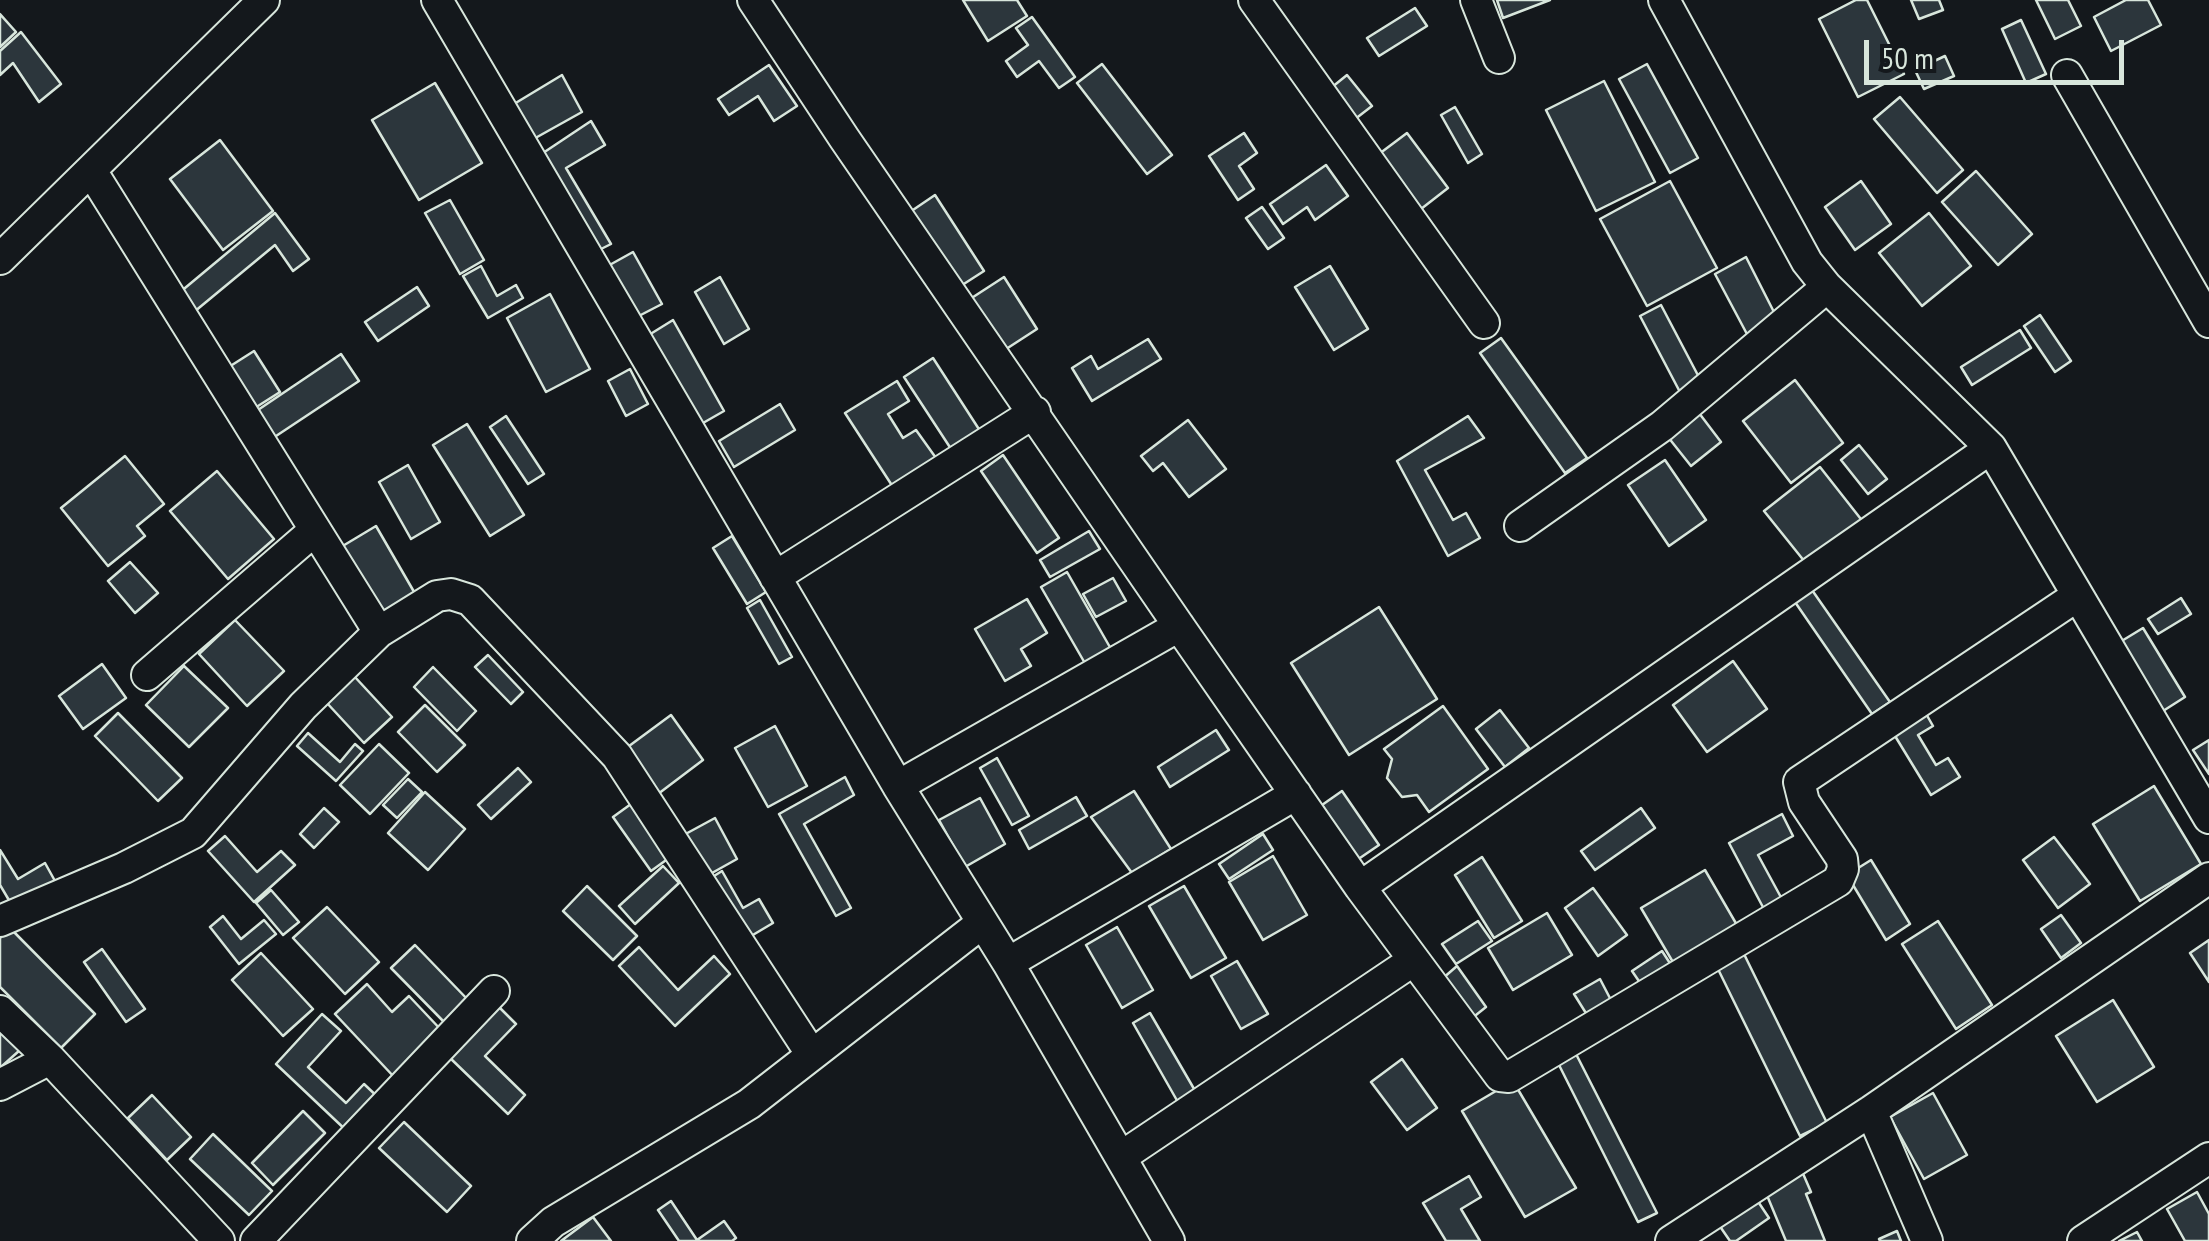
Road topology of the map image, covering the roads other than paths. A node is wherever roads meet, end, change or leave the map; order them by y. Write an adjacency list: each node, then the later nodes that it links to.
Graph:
1 (264, 0): 9 (street)
2 (438, 0): 18 (street)
3 (753, 0): 14 (street)
4 (1254, 0): 13 (street)
5 (1476, 0): 7 (street)
6 (1664, 0): 11 (street)
7 (1500, 58)
8 (2067, 76): 12 (street)
9 (92, 172): 10 (street); 17 (street)
10 (0, 259)
11 (1827, 287): 15 (street); 16 (street)
12 (2209, 322)
13 (1484, 323)
14 (1034, 412): 18 (street); 20 (street)
15 (1991, 448): 19 (street); 27 (street)
16 (1520, 526)
17 (315, 530): 21 (street); 22 (street)
18 (775, 577): 23 (street)
19 (2076, 596): 25 (street); 30 (street)
20 (1179, 626): 23 (street); 24 (street)
21 (379, 632): 28 (street); 34 (street)
22 (147, 675)
23 (898, 786): 29 (street)
24 (1296, 794): 27 (street); 31 (street)
25 (2209, 818)
26 (2209, 878): 37 (street)
27 (1360, 887): 30 (street)
28 (0, 921)
29 (982, 923): 31 (street); 34 (street)
30 (1414, 960): 38 (street)
31 (1008, 963): 38 (street)
32 (494, 991): 41 (street)
33 (0, 1012): 35 (street)
34 (812, 1054): 42 (street)
35 (50, 1058): 36 (street); 40 (street)
36 (0, 1084)
37 (1871, 1112): 44 (street); 45 (street)
38 (1120, 1157): 43 (street)
39 (2209, 1158): 46 (street)
40 (211, 1239)
41 (256, 1241)
42 (532, 1241)
43 (1169, 1241)
44 (1671, 1241)
45 (1927, 1241)
46 (2084, 1241)

